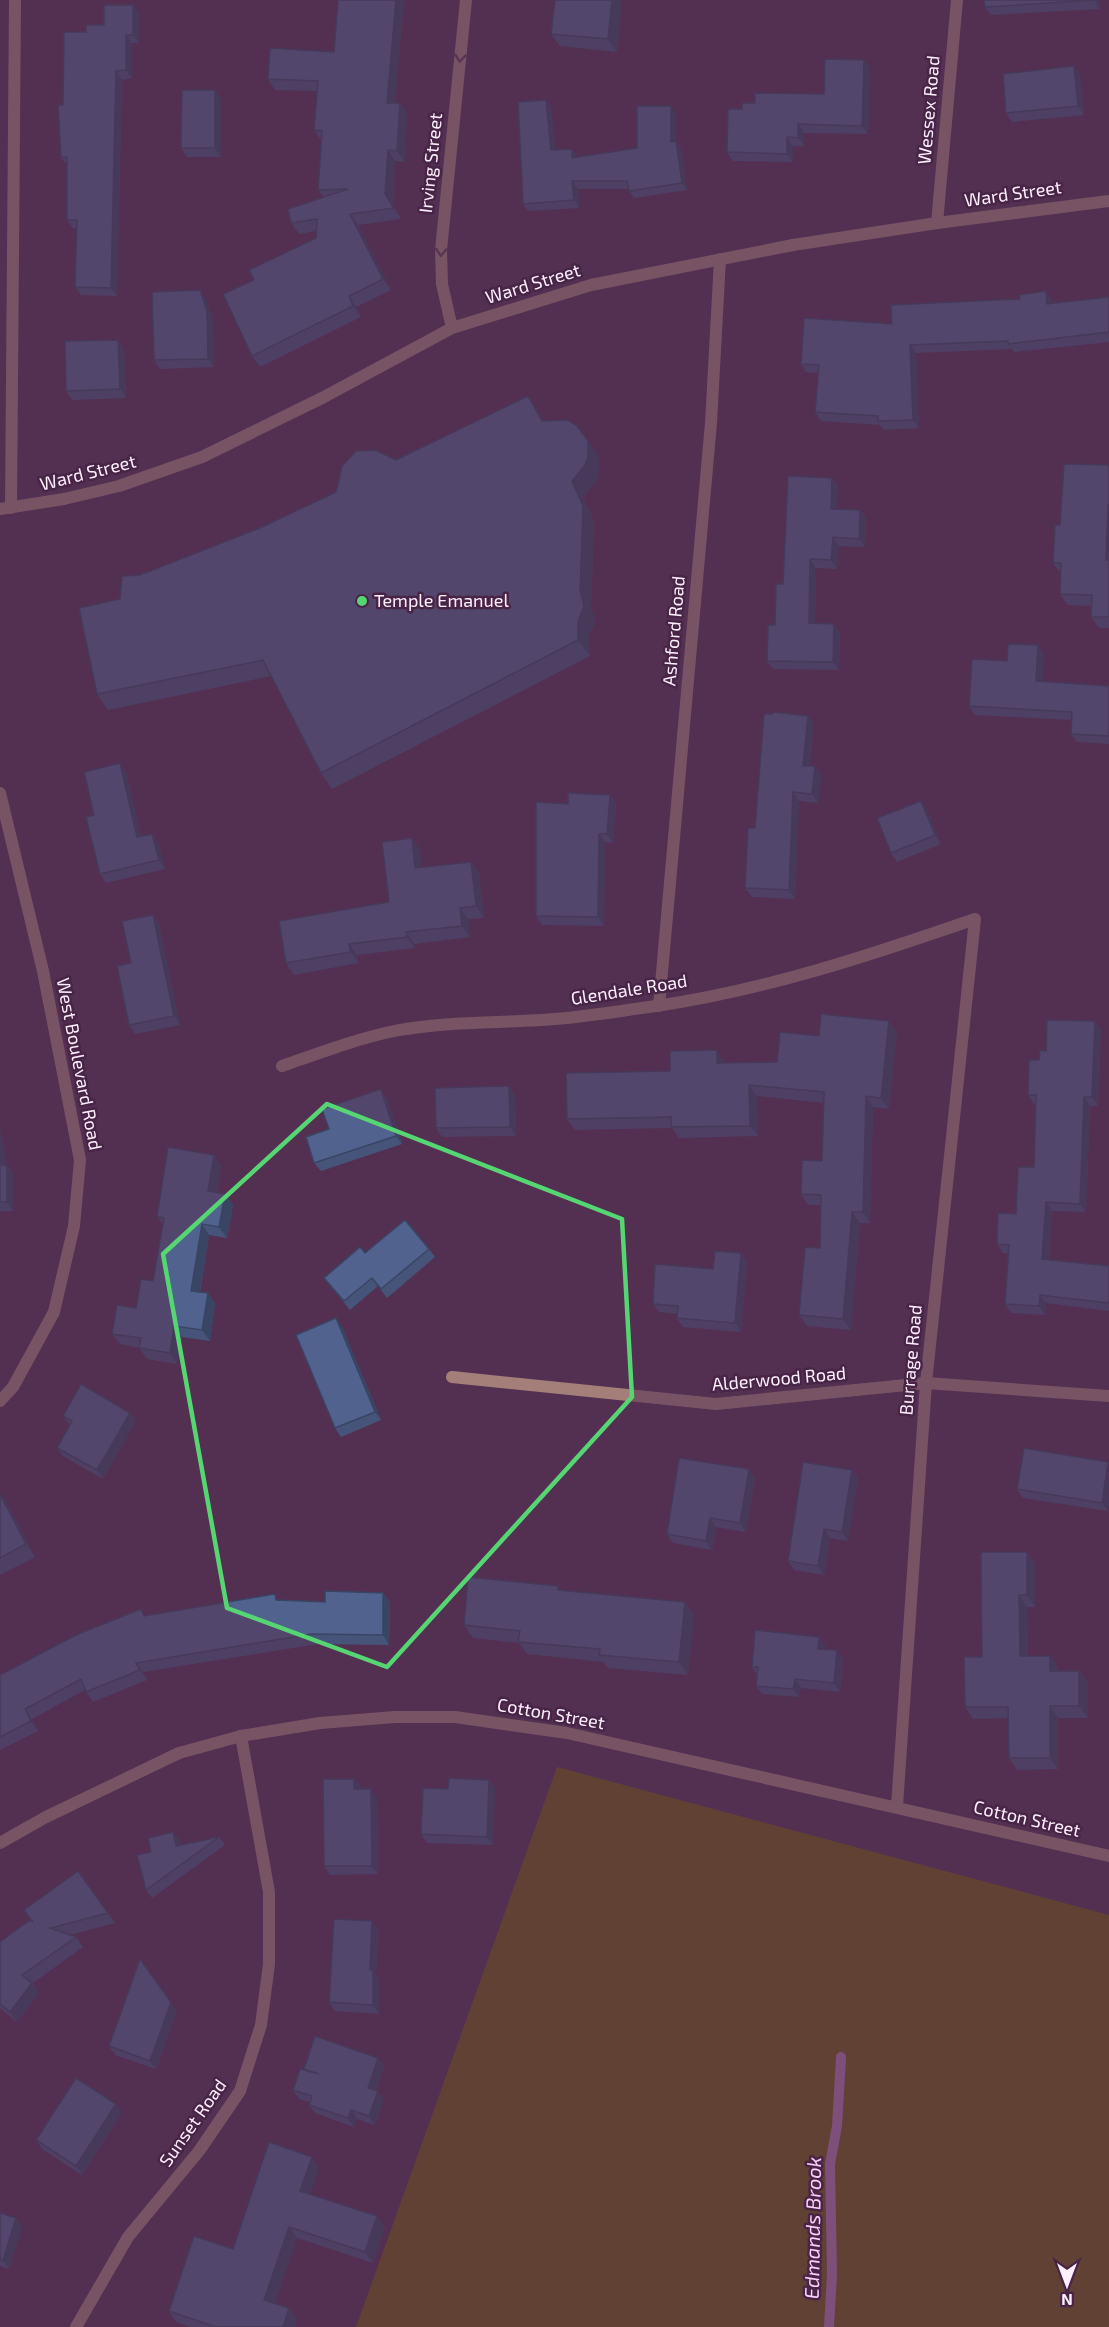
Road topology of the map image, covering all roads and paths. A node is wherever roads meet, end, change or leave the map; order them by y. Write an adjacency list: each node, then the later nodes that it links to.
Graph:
1 (15, 0): 8 (street)
2 (466, 0): 7 (street, Irving Street, one-way to 7)
3 (957, 0): 5 (street, Wessex Road)
4 (1109, 201): 5 (street, Ward Street)
5 (937, 223): 6 (street, Ward Street)
6 (720, 259): 7 (street, Ward Street); 11 (street, Ashford Road)
7 (452, 328): 8 (street, Ward Street)
8 (5, 508)
9 (0, 793): 16 (street, West Boulevard Road)
10 (975, 919): 11 (street, Glendale Road); 14 (street, Burrage Road)
11 (659, 1006): 12 (street, Glendale Road)
12 (282, 1066)
13 (452, 1377): 14 (street, Alderwood Road)
14 (926, 1383): 15 (street, Alderwood Road); 18 (street, Burrage Road)
15 (1109, 1396)
16 (0, 1401)
17 (241, 1736): 18 (street, Cotton Street); 19 (street, Cotton Street); 21 (street, Sunset Road)
18 (897, 1806): 20 (street, Cotton Street)
19 (0, 1843)
20 (1109, 1856)
21 (76, 2327)

